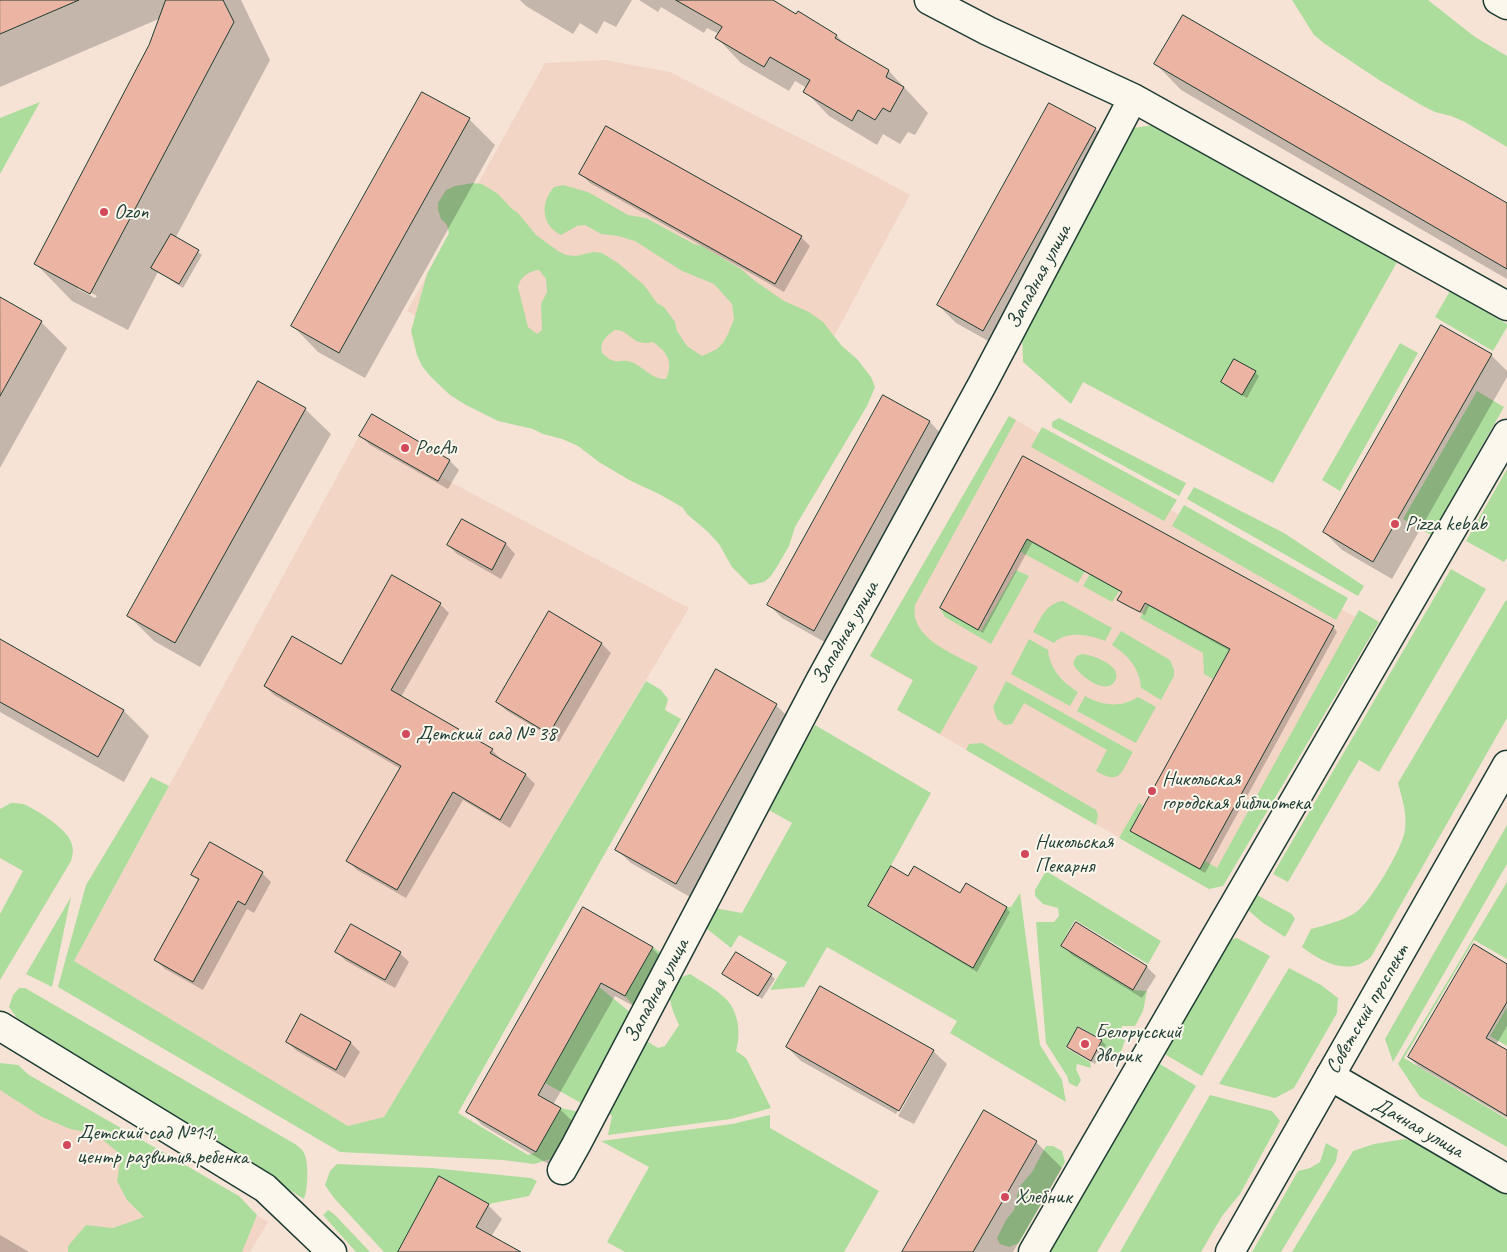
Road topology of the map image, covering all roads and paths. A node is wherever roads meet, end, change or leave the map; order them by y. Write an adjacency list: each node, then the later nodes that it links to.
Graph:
1 (929, 0): 4 (street)
2 (1498, 0): 3 (street)
3 (1507, 5)
4 (1133, 98): 5 (street); 10 (street, Западная улица)
5 (1507, 306)
6 (1507, 434): 13 (street)
7 (1507, 765): 9 (street, Советский проспект)
8 (0, 1026): 12 (street)
9 (1330, 1076): 11 (street, Дачная улица); 14 (street, Советский проспект)
10 (562, 1170)
11 (1507, 1179)
12 (332, 1252)
13 (1033, 1252)
14 (1230, 1252)

